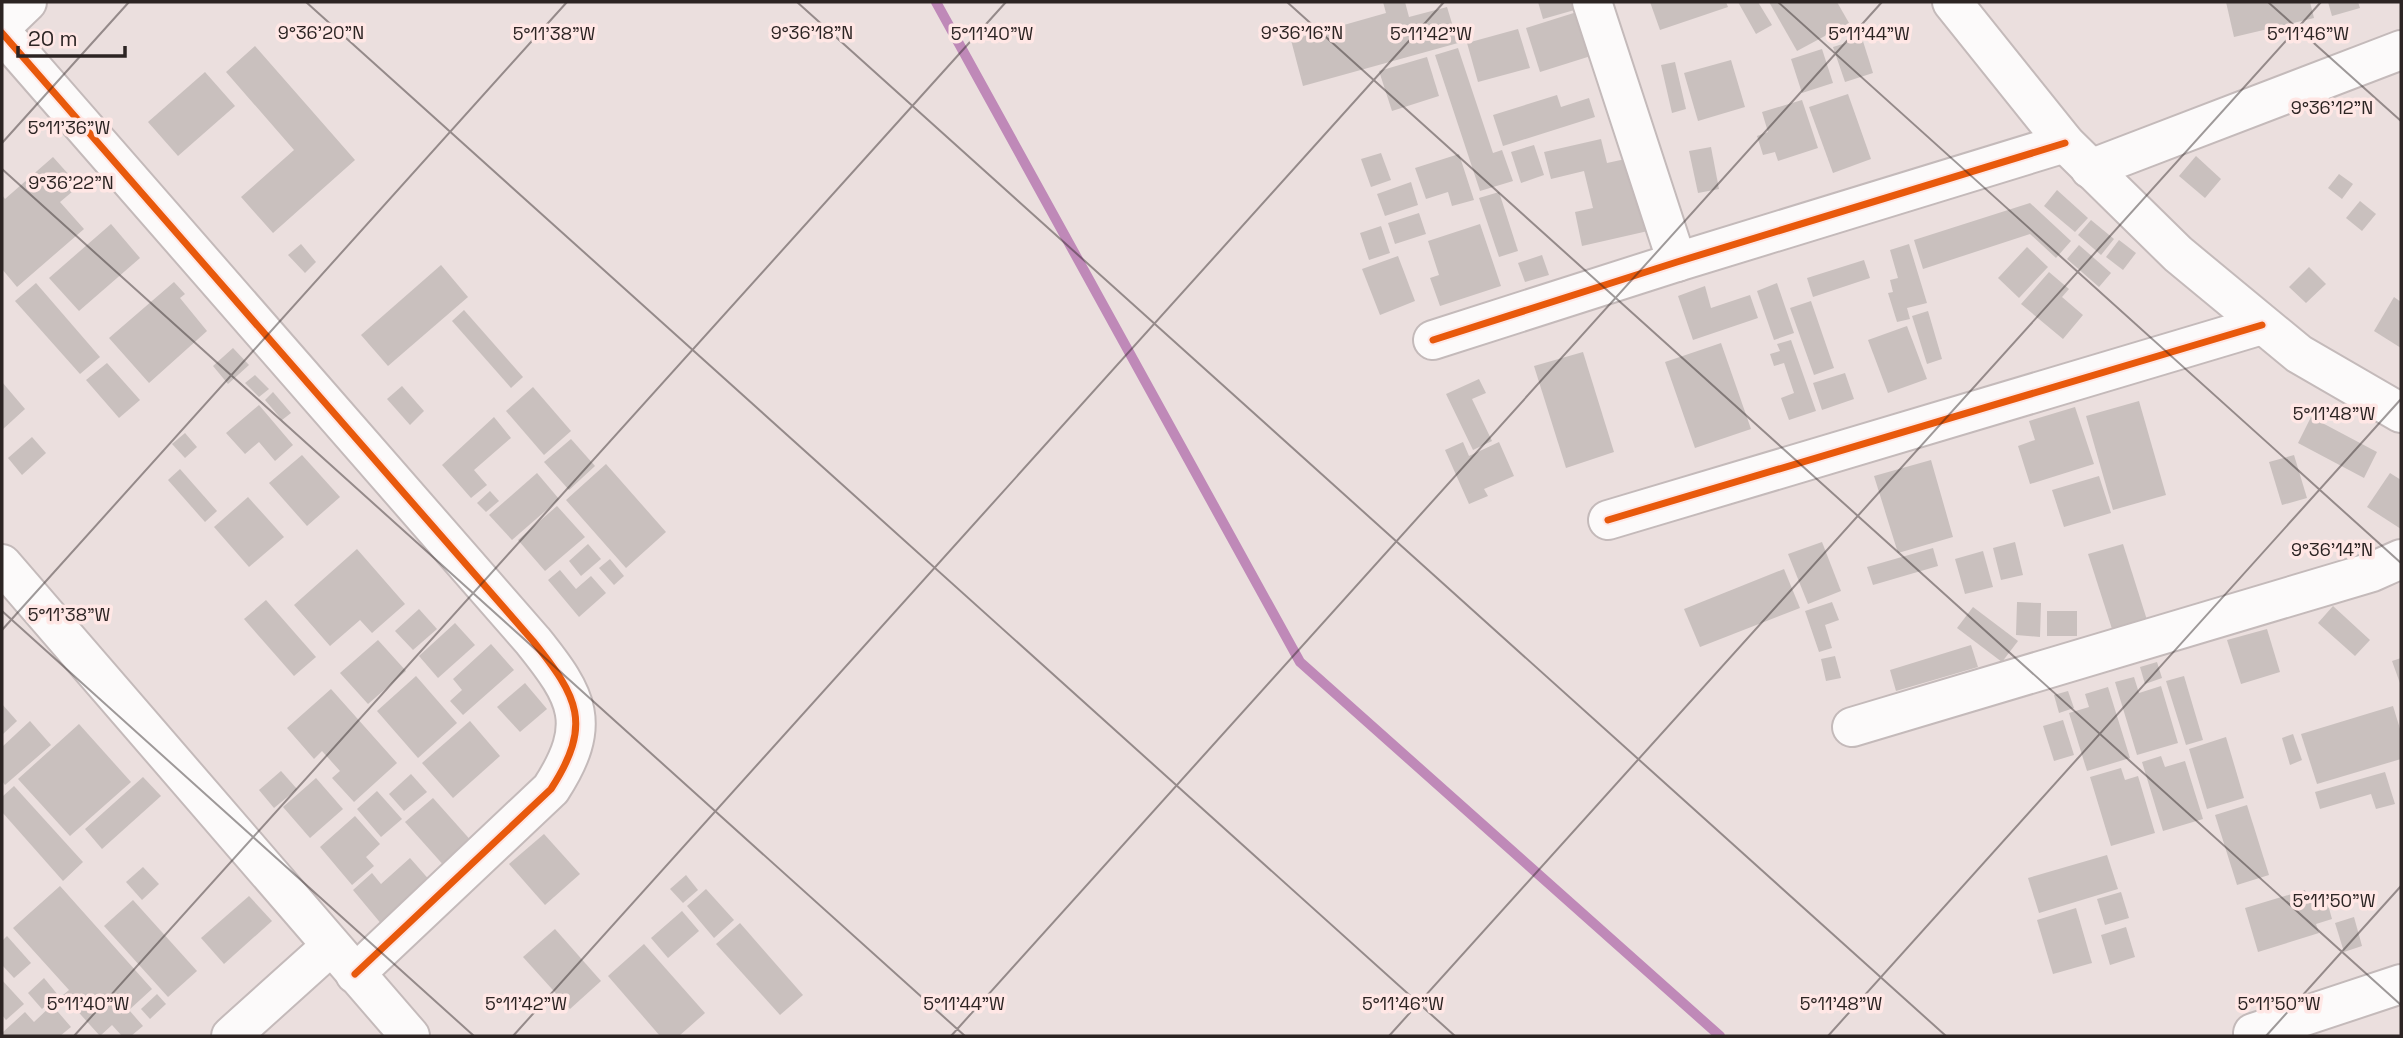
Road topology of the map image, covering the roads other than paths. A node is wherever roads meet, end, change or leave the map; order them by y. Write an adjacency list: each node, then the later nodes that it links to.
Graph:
1 (27, 2): 4 (street)
2 (1592, 2): 8 (street)
3 (1952, 2): 7 (street)
4 (2, 26)
5 (2, 33): 16 (street)
6 (2401, 50): 7 (street)
7 (2077, 156): 8 (street); 9 (street)
8 (1677, 262): 10 (street)
9 (2262, 325): 11 (street); 12 (street)
10 (1433, 340)
11 (2401, 413)
12 (1608, 520)
13 (2401, 559): 15 (street)
14 (2, 564): 16 (street)
15 (1852, 727)
16 (343, 960): 19 (street); 20 (street)
17 (2401, 984): 18 (street)
18 (2253, 1033)
19 (231, 1036)
20 (410, 1036)

